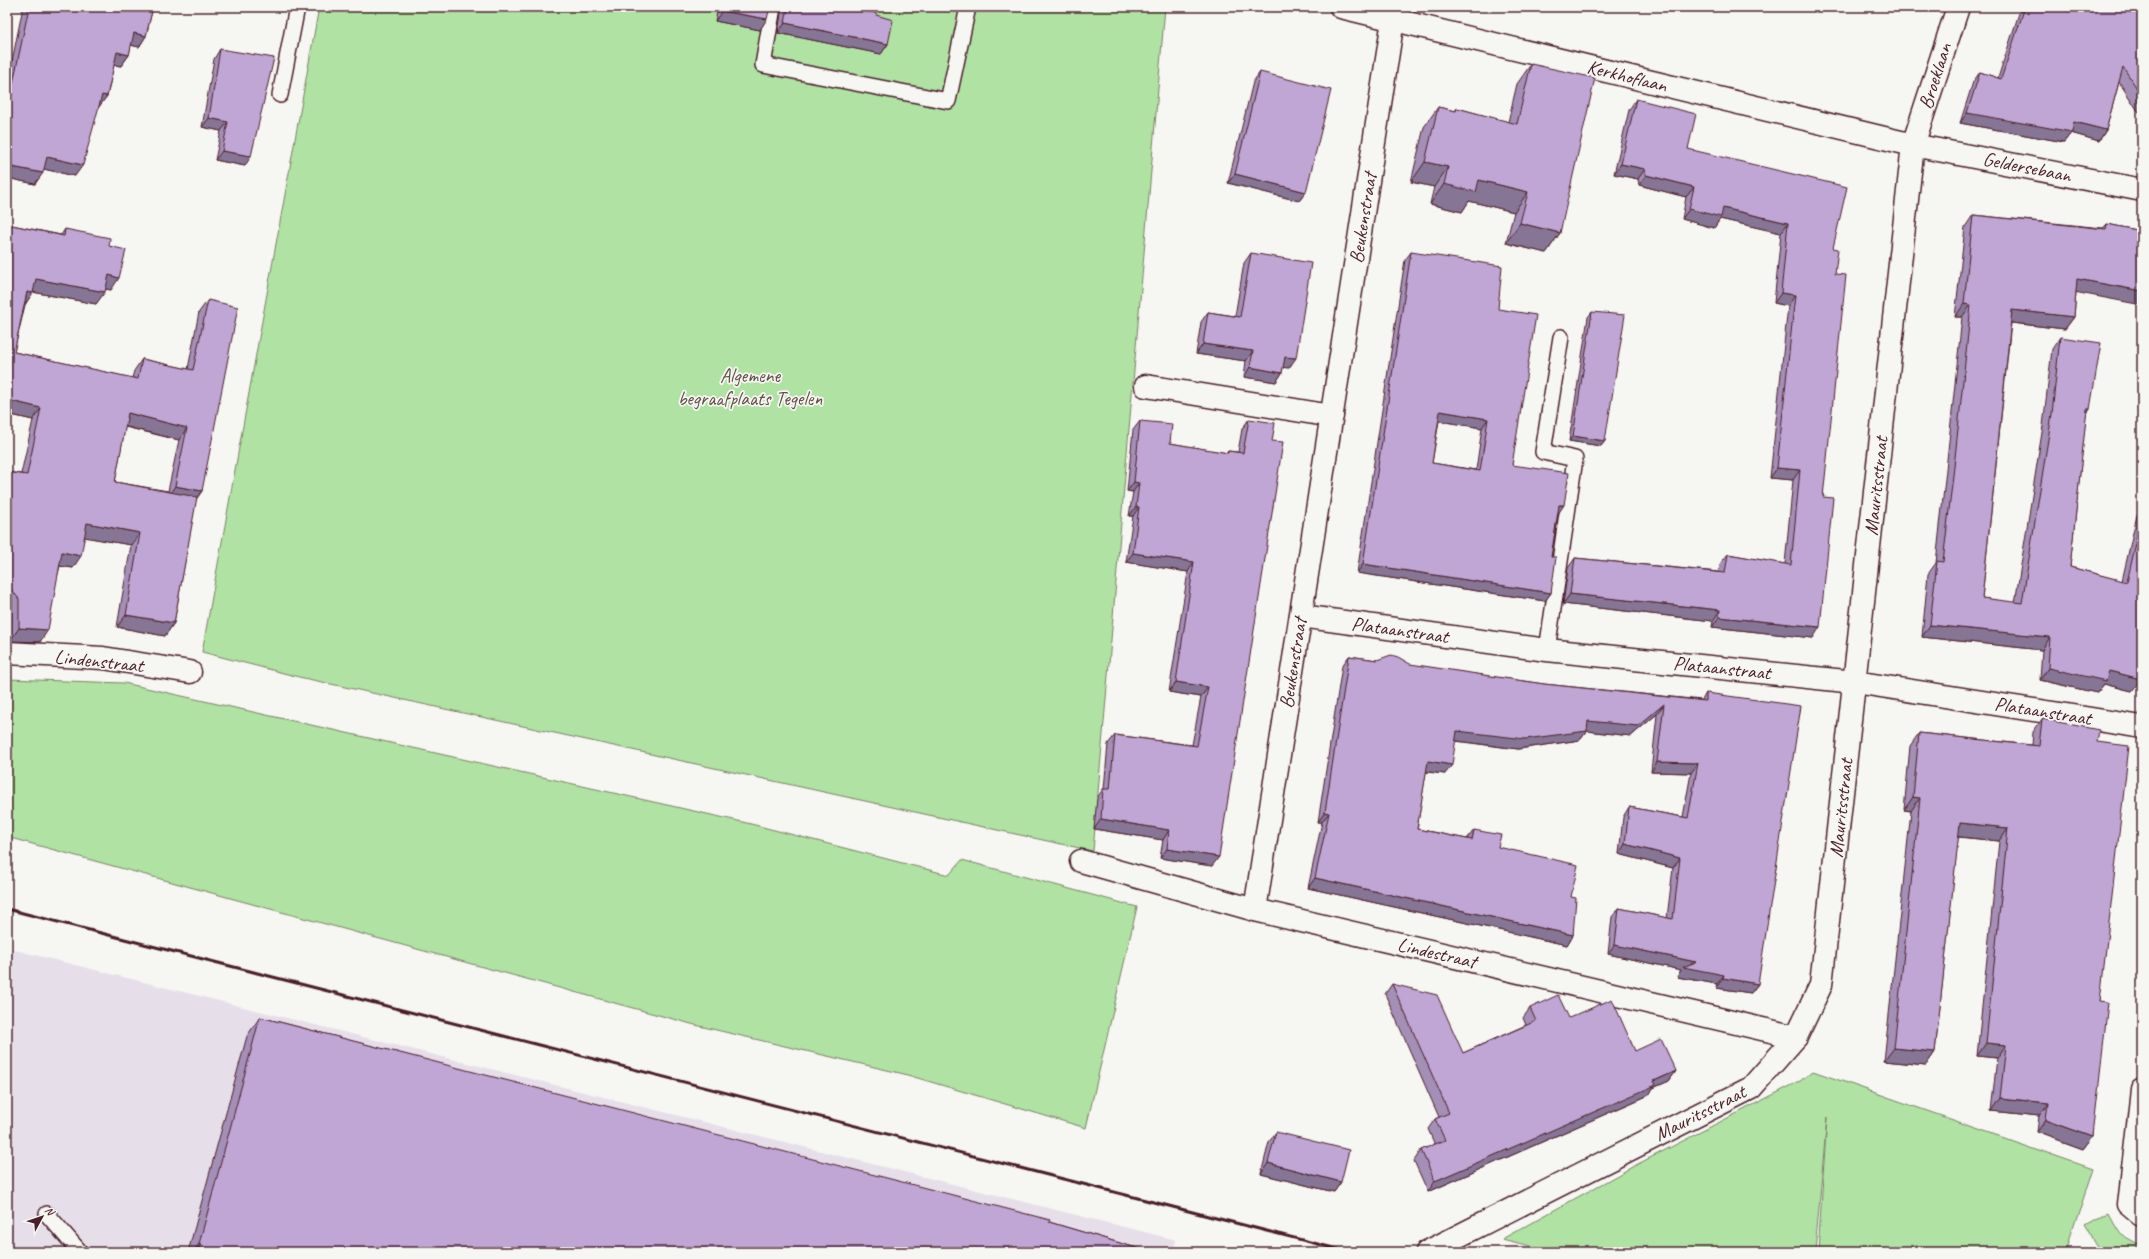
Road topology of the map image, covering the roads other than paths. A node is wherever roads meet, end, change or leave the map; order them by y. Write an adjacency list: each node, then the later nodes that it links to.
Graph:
1 (297, 7): 7 (lane)
2 (773, 7): 3 (lane)
3 (968, 7)
4 (1341, 7): 6 (street, Kerkhoflaan)
5 (1958, 7): 8 (street, Broeklaan)
6 (1395, 13): 8 (street, Kerkhoflaan); 12 (street, Beukenstraat)
7 (280, 95)
8 (1913, 145): 9 (street, Geldersebaan); 17 (street, Mauritsstraat)
9 (2142, 190)
10 (1561, 337): 14 (lane)
11 (1146, 386): 12 (street)
12 (1332, 416): 13 (street, Beukenstraat)
13 (1301, 616): 14 (street, Plataanstraat); 20 (street, Beukenstraat)
14 (1547, 650): 17 (street, Plataanstraat)
15 (7, 653): 16 (street, Lindenstraat)
16 (190, 672)
17 (1855, 682): 18 (street, Plataanstraat); 21 (street, Mauritsstraat)
18 (2142, 727)
19 (1081, 861): 20 (street, Lindestraat)
20 (1255, 910): 21 (street, Lindestraat)
21 (1796, 1036): 26 (street, Mauritsstraat)
22 (2142, 1090): 23 (street)
23 (2136, 1209)
24 (47, 1214): 25 (lane)
25 (80, 1252)
26 (1427, 1252)

